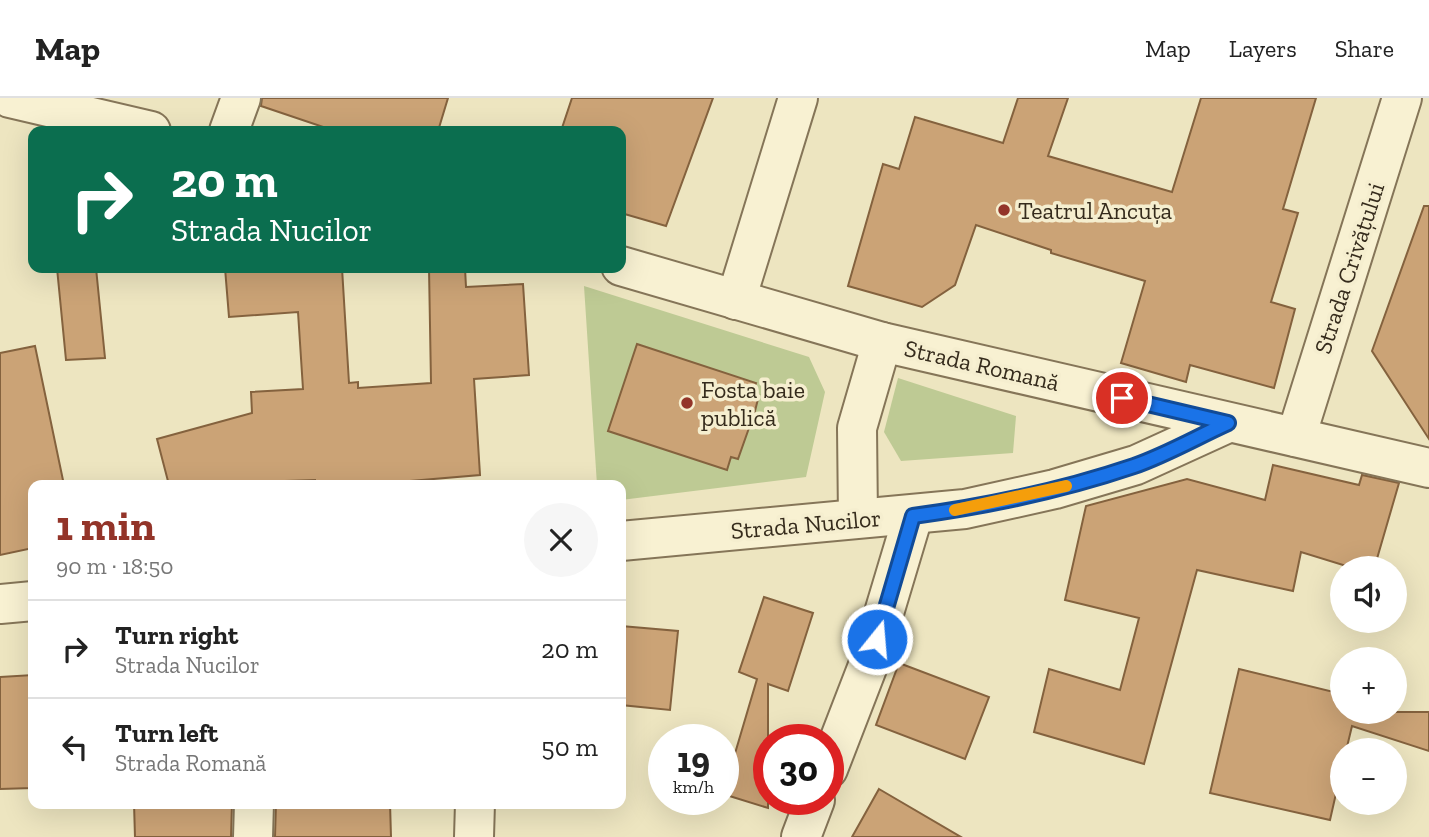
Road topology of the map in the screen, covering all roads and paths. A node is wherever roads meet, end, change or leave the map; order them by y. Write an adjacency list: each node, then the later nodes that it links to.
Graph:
1 (10, 98): 5 (street)
2 (241, 98): 6 (street)
3 (798, 98): 8 (street)
4 (1402, 98): 11 (street, Strada Crivățului)
5 (130, 126)
6 (231, 126)
7 (626, 267): 8 (street, Strada Romană)
8 (736, 300): 9 (street, Strada Romană)
9 (882, 342): 10 (street, Strada Romană); 14 (street)
10 (1228, 423): 11 (street, Strada Romană); 13 (street, Strada Nucilor)
11 (1296, 437): 12 (street, Strada Romană)
12 (1429, 468)
13 (913, 516): 14 (street, Strada Nucilor); 18 (street)
14 (858, 518): 15 (street, Strada Nucilor)
15 (626, 541)
16 (28, 601): 17 (street)
17 (0, 604)
18 (844, 728)
19 (254, 809): 22 (street)
20 (475, 809): 23 (street)
21 (810, 815): 24 (street)
22 (253, 837)
23 (474, 837)
24 (801, 837)

